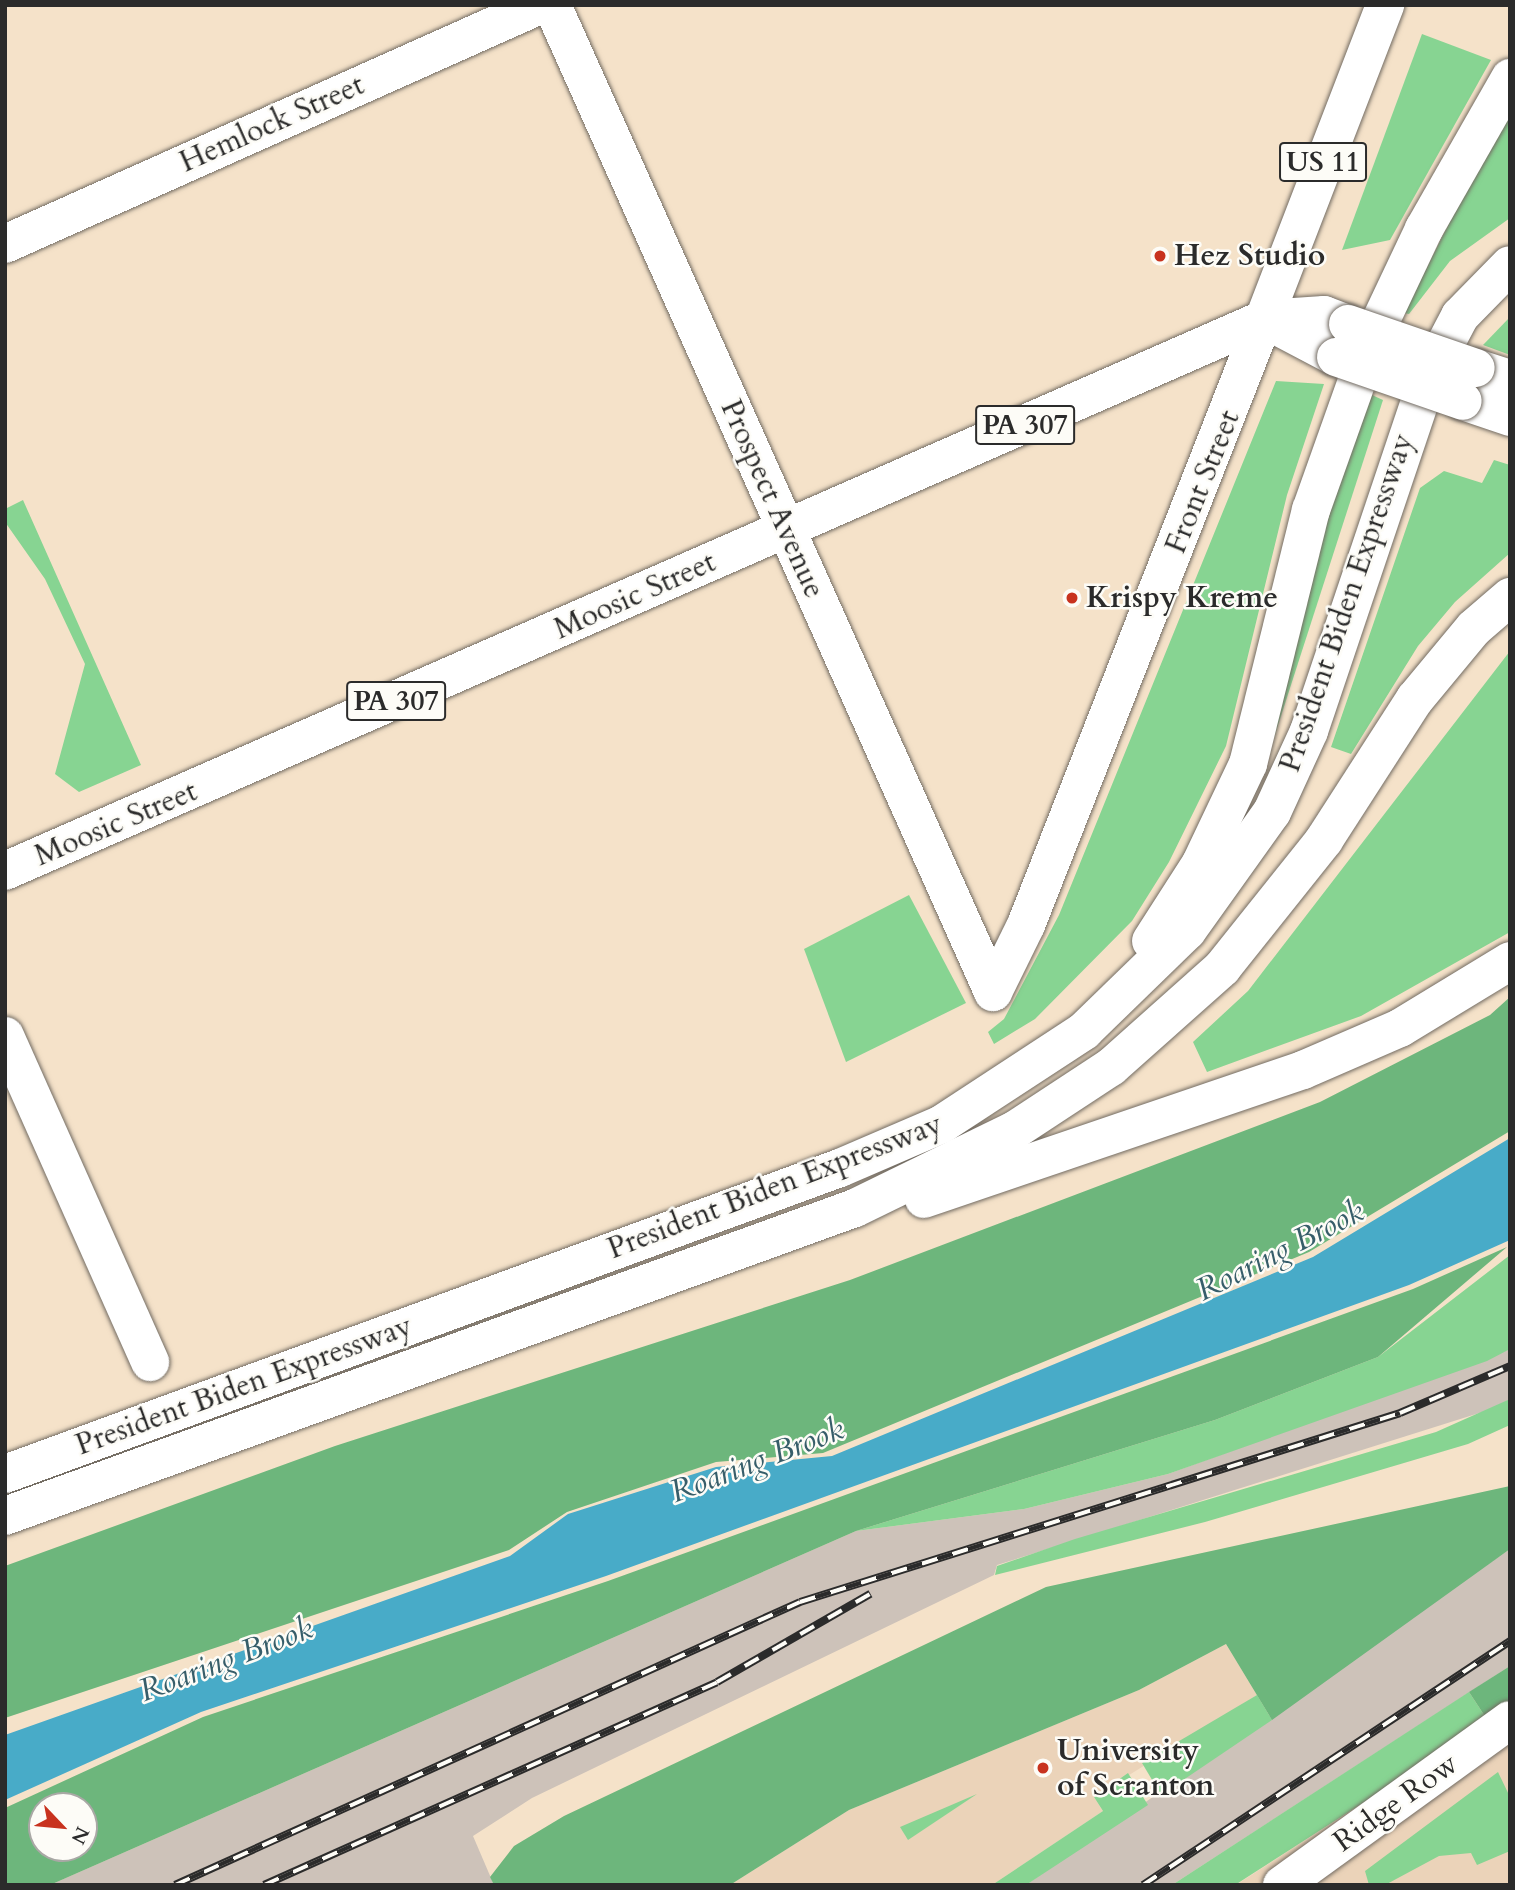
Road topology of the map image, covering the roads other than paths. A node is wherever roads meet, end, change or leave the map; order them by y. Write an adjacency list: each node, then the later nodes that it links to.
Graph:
1 (540, 5): 5 (main road, Hemlock Street)
2 (552, 5): 10 (main road, Prospect Avenue)
3 (1385, 5): 7 (main road, Front Street / US 11)
4 (1510, 78): 16 (main road)
5 (5, 244)
6 (1510, 265): 16 (main road, President Biden Expressway)
7 (1264, 319): 8 (main road, PA 307, bridge); 10 (main road, Moosic Street / PA 307); 14 (main road, Front Street)
8 (1483, 382): 9 (main road)
9 (1510, 417)
10 (786, 530): 12 (main road, Moosic Street / PA 307); 14 (main road, Prospect Avenue)
11 (1510, 597): 17 (main road, President Biden Expressway)
12 (5, 871)
13 (1510, 961): 17 (main road)
14 (993, 992)
15 (5, 1036): 18 (main road)
16 (1039, 1064): 19 (main road, President Biden Expressway)
17 (756, 1244): 20 (main road, President Biden Expressway)
18 (150, 1362)
19 (5, 1474)
20 (5, 1516)
21 (1510, 1720): 22 (main road, Ridge Row)
22 (1282, 1885)

